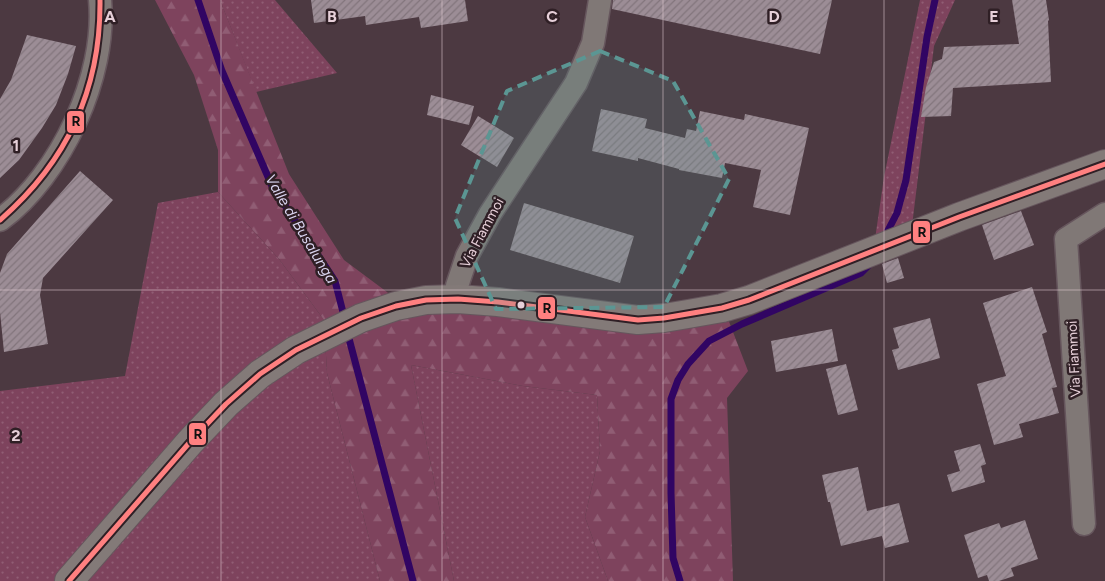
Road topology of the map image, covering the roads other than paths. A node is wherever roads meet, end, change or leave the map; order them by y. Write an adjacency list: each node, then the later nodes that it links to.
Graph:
1 (100, 0): 5 (street)
2 (600, 0): 6 (street, Via Fiammoi)
3 (1104, 167): 6 (street)
4 (1105, 214): 7 (street, Via Fiammoi)
5 (0, 220)
6 (458, 299): 8 (street)
7 (1084, 524)
8 (69, 581)

